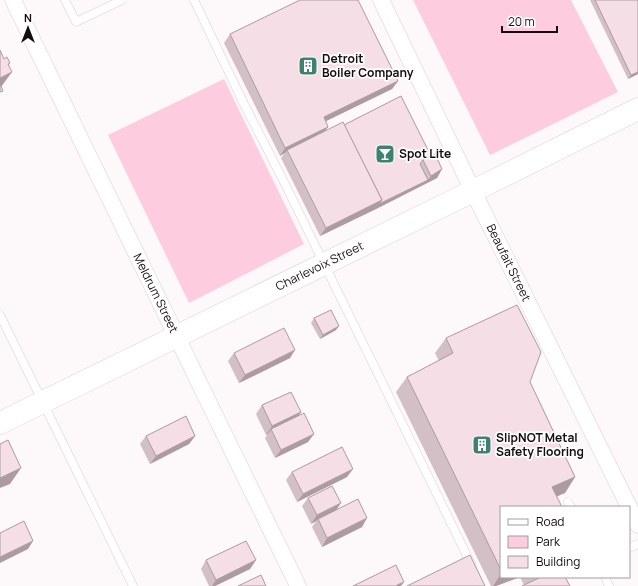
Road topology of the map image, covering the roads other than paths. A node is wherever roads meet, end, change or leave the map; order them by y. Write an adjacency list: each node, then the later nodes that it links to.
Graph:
1 (65, 0): 2 (lane)
2 (122, 0)
3 (194, 0): 8 (lane)
4 (381, 0): 7 (street, Beaufait Street)
5 (16, 1): 10 (street, Meldrum Street)
6 (638, 109): 7 (street, Charlevoix Street)
7 (473, 192): 8 (street, Charlevoix Street); 13 (street, Beaufait Street)
8 (324, 264): 10 (street, Charlevoix Street); 16 (lane)
9 (0, 315): 11 (lane)
10 (176, 336): 11 (street, Charlevoix Street); 18 (street, Meldrum Street)
11 (43, 402): 12 (street, Charlevoix Street); 17 (lane)
12 (0, 423)
13 (629, 506)
14 (630, 509): 15 (street, Beaufait Street)
15 (638, 525)
16 (475, 572)
17 (133, 586)
18 (298, 586)

